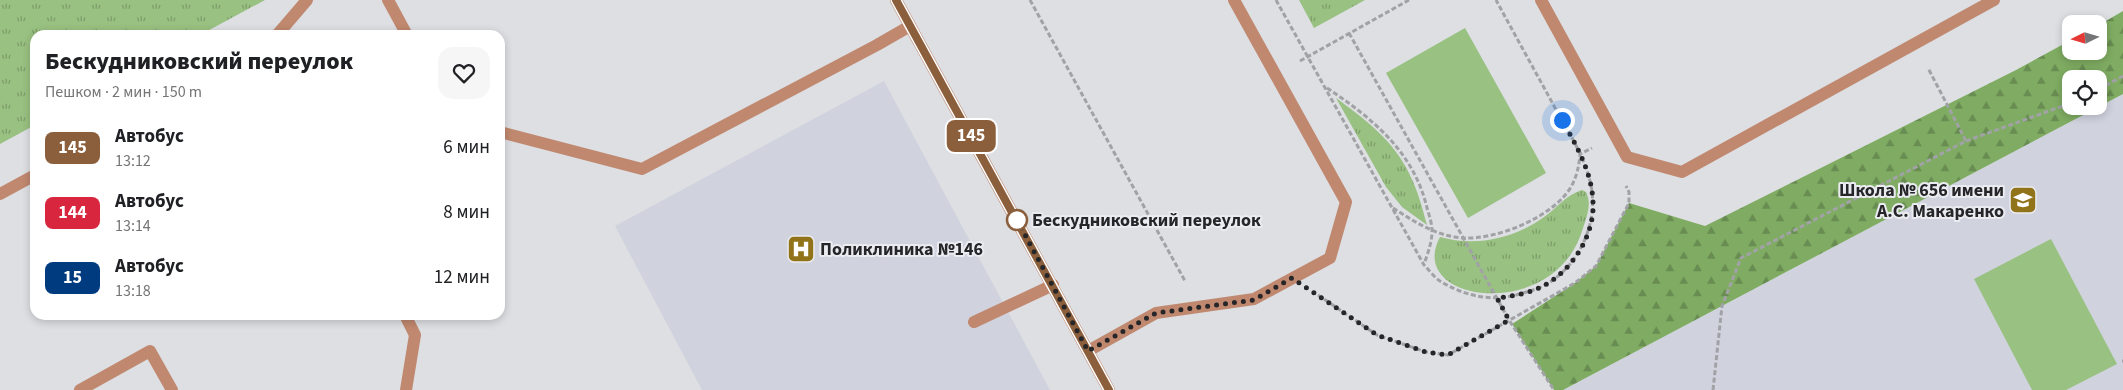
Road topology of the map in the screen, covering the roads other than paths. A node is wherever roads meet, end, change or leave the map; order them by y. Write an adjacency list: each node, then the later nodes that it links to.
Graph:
1 (307, 0): 8 (street)
2 (388, 0): 9 (street)
3 (896, 0): 7 (street)
4 (1234, 0): 16 (street)
5 (1541, 0): 6 (street)
6 (1994, 0)
7 (910, 26): 10 (street); 13 (street)
8 (281, 30)
9 (404, 30)
10 (505, 133)
11 (30, 178): 12 (street)
12 (0, 194)
13 (1053, 284): 15 (street); 16 (street)
14 (408, 320): 19 (street)
15 (974, 322)
16 (1088, 351): 20 (street)
17 (80, 390): 18 (street)
18 (172, 390)
19 (406, 390)
20 (1109, 390)

